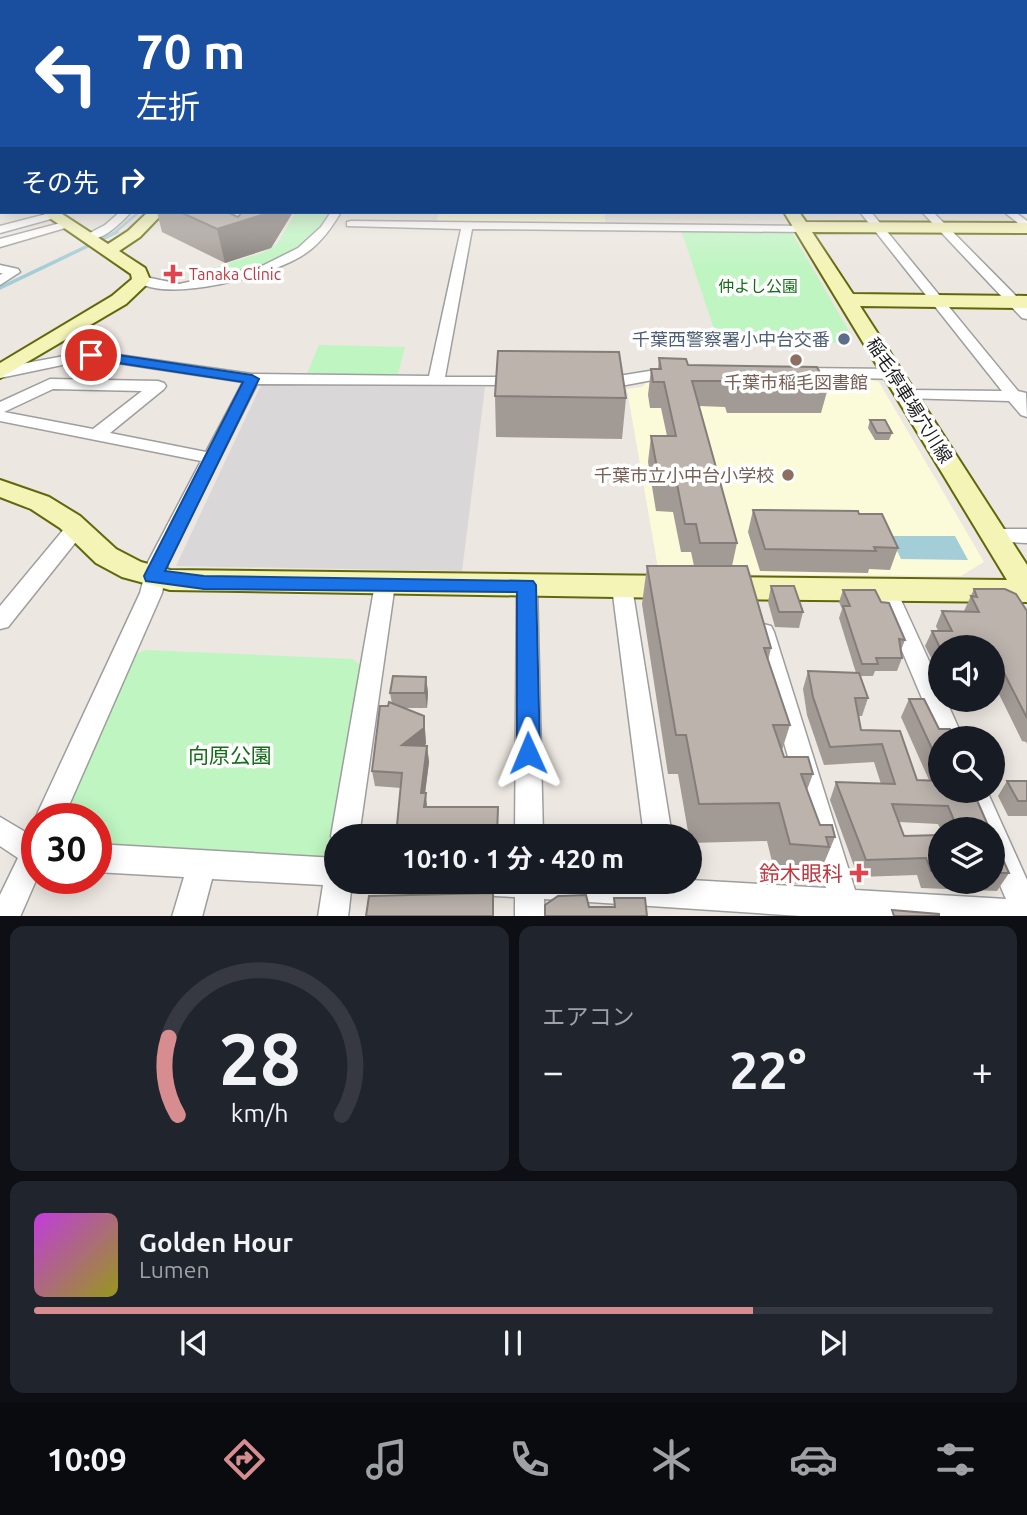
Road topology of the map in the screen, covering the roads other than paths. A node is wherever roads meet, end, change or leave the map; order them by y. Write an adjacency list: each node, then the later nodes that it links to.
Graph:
1 (49, 214): 16 (street)
2 (53, 214): 10 (street)
3 (124, 214): 18 (street)
4 (154, 214): 18 (street)
5 (335, 214): 20 (street)
6 (867, 214): 13 (street)
7 (930, 214): 14 (street)
8 (1011, 214): 15 (street)
9 (799, 223): 12 (street); 13 (street); 22 (street, 稲毛停車場穴川線)
10 (68, 225): 17 (street); 18 (street)
11 (351, 225): 12 (street)
12 (467, 226): 31 (street)
13 (877, 227): 14 (street); 23 (street)
14 (943, 227): 15 (street); 24 (street)
15 (1027, 228)
16 (0, 230)
17 (0, 243)
18 (97, 244): 20 (street)
19 (0, 269): 21 (street)
20 (141, 280): 27 (street)
21 (0, 281)
22 (849, 300): 23 (street); 29 (street, 稲毛停車場穴川線)
23 (937, 301): 24 (street); 36 (street)
24 (1023, 306)
25 (177, 370): 27 (street); 30 (street); 34 (street)
26 (689, 372): 33 (street)
27 (0, 373)
28 (784, 373): 29 (street)
29 (895, 374): 35 (street, 稲毛停車場穴川線)
30 (252, 379): 31 (street); 41 (street)
31 (436, 381): 32 (street)
32 (541, 383)
33 (580, 383)
34 (156, 387): 37 (street); 40 (street)
35 (908, 395): 36 (street); 44 (street, 稲毛停車場穴川線)
36 (1021, 396): 38 (street)
37 (0, 408)
38 (1027, 412)
39 (0, 416): 40 (street)
40 (98, 434): 41 (street)
41 (212, 458): 46 (street)
42 (0, 488): 43 (street)
43 (76, 528): 46 (street); 53 (street)
44 (995, 536): 45 (street); 52 (street, 稲毛停車場穴川線)
45 (1027, 536)
46 (153, 576): 47 (street); 55 (street)
47 (385, 584): 48 (street); 56 (street)
48 (527, 585): 49 (street); 57 (street)
49 (622, 587): 50 (street); 58 (street)
50 (750, 588): 51 (street); 69 (street)
51 (886, 589): 52 (street); 54 (street)
52 (1027, 590)
53 (0, 621)
54 (946, 726)
55 (56, 803)
56 (347, 824)
57 (529, 824)
58 (656, 824)
59 (0, 830): 60 (street)
60 (21, 843)
61 (112, 859): 62 (street)
62 (202, 864): 64 (street); 72 (street)
63 (1005, 864): 70 (street)
64 (324, 871)
65 (21, 883): 71 (street)
66 (702, 892): 69 (street)
67 (336, 894): 73 (street)
68 (529, 894): 74 (street)
69 (847, 910): 70 (street)
70 (1027, 914)
71 (5, 916)
72 (187, 916)
73 (333, 916)
74 (530, 916)

